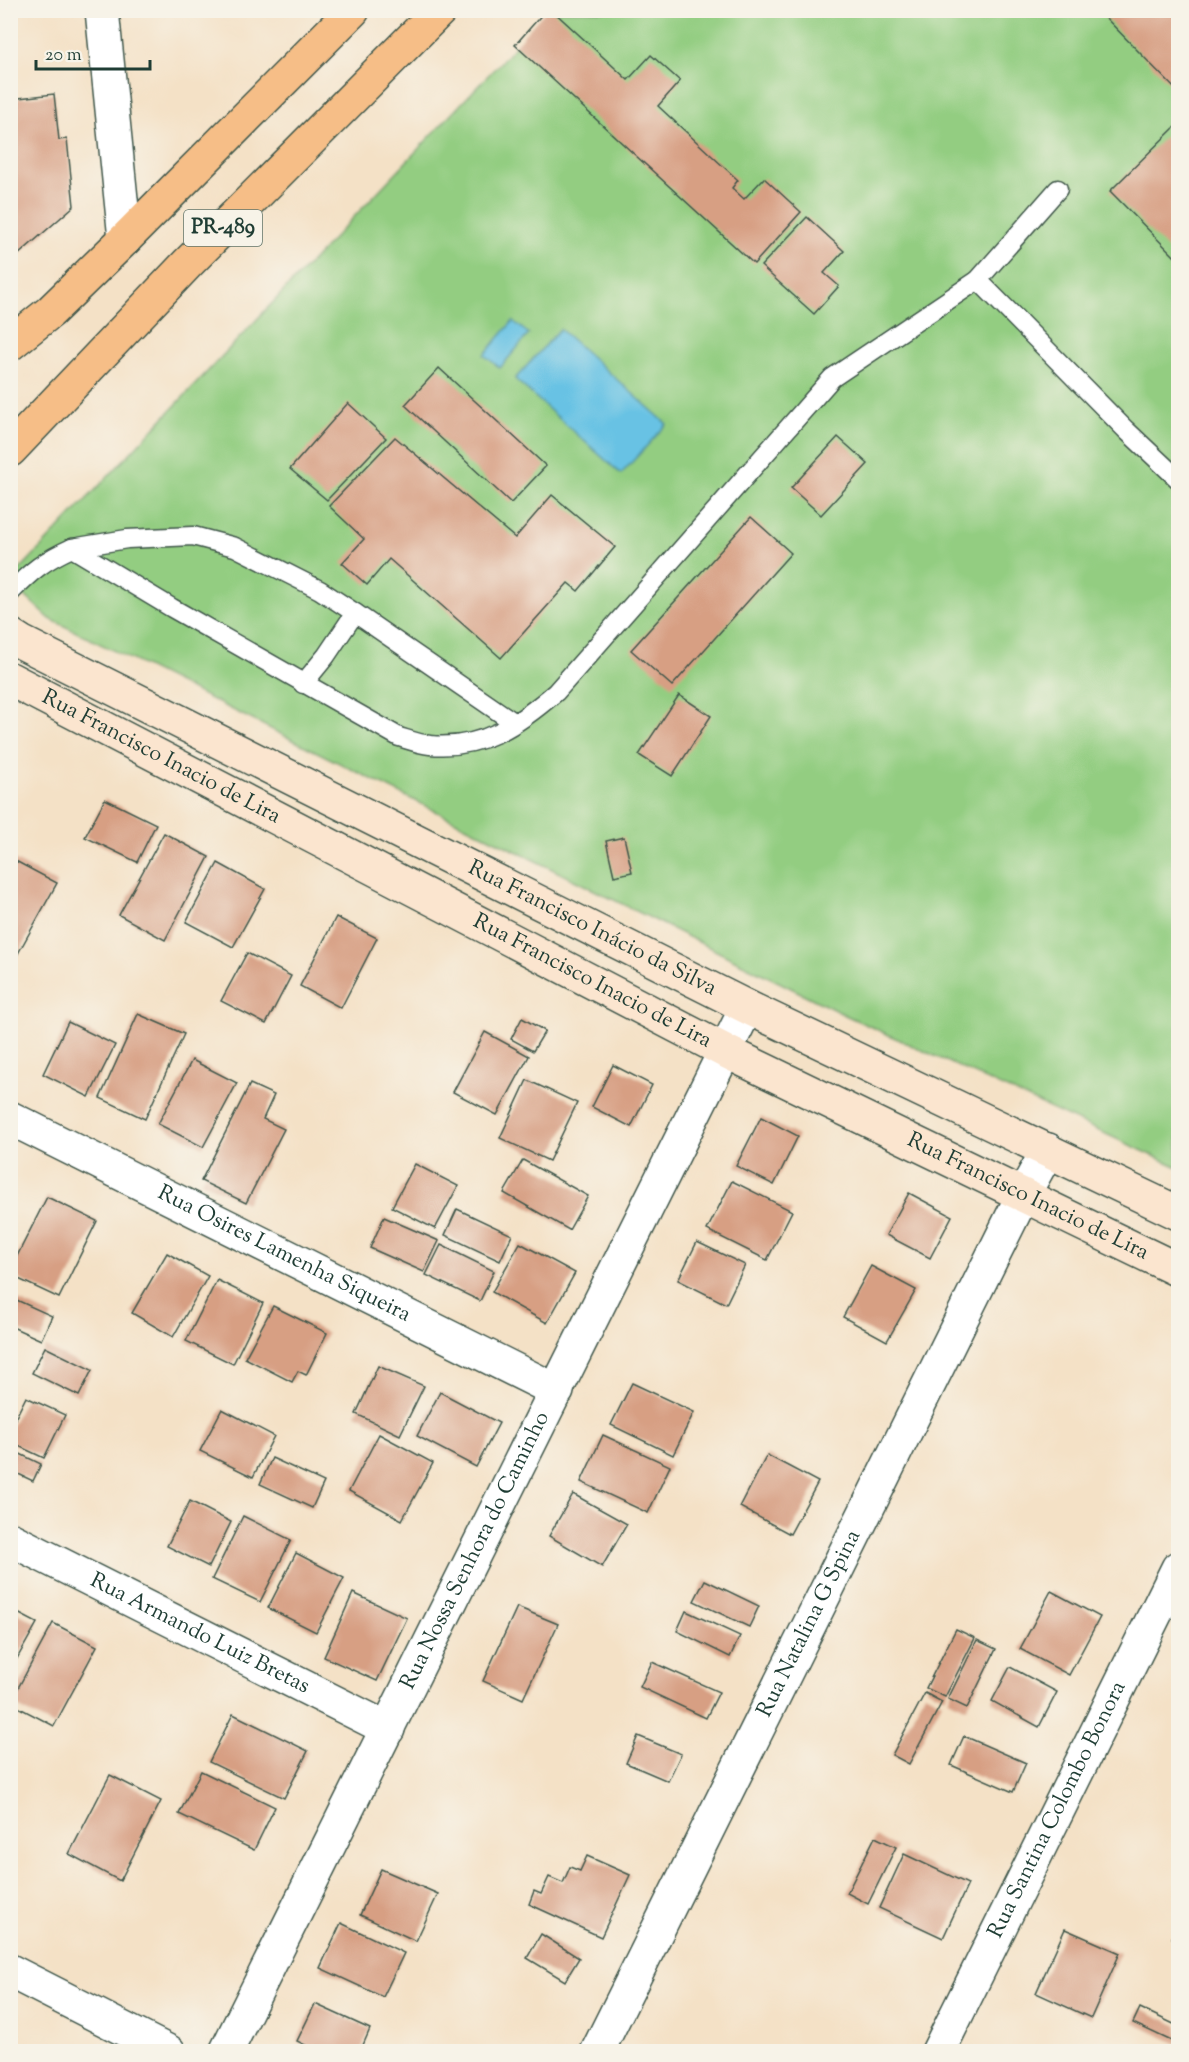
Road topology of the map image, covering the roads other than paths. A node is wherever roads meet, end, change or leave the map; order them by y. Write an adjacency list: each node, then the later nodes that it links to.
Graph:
1 (102, 10): 5 (street)
2 (353, 10): 5 (main road, PR-489 / PR-489)
3 (440, 10): 8 (main road, PR-489 / PR-489)
4 (1059, 189): 6 (lane)
5 (125, 239): 7 (main road, PR-489 / PR-489)
6 (978, 280): 9 (lane); 16 (lane)
7 (10, 344)
8 (10, 450)
9 (1179, 479)
10 (72, 548): 11 (lane); 12 (lane); 15 (lane)
11 (10, 593)
12 (355, 613): 15 (lane); 16 (lane)
13 (10, 635): 17 (street, Rua Francisco Inácio da Silva)
14 (10, 679): 18 (street, Rua Francisco Inacio de Lira)
15 (303, 684): 16 (lane)
16 (515, 723)
17 (747, 1007): 18 (street, Rua Nossa Senhora do Caminho); 20 (street, Rua Francisco Inácio da Silva)
18 (724, 1051): 21 (street, Rua Francisco Inacio de Lira); 24 (street, Rua Nossa Senhora do Caminho)
19 (10, 1118): 24 (street, Rua Osires Lamenha Siqueira)
20 (1048, 1150): 21 (street, Rua Natalina G Spina); 22 (street, Rua Francisco Inácio da Silva)
21 (1023, 1195): 23 (street, Rua Francisco Inacio de Lira); 31 (street, Rua Natalina G Spina)
22 (1179, 1213)
23 (1179, 1270)
24 (557, 1390): 27 (street, Rua Nossa Senhora do Caminho)
25 (10, 1539): 27 (street, Rua Armando Luiz Bretas)
26 (1179, 1568): 32 (street, Rua Santina Colombo Bonora)
27 (388, 1729): 30 (street, Rua Nossa Senhora do Caminho)
28 (10, 1971): 29 (street)
29 (169, 2052)
30 (226, 2052)
31 (597, 2052)
32 (938, 2052)

